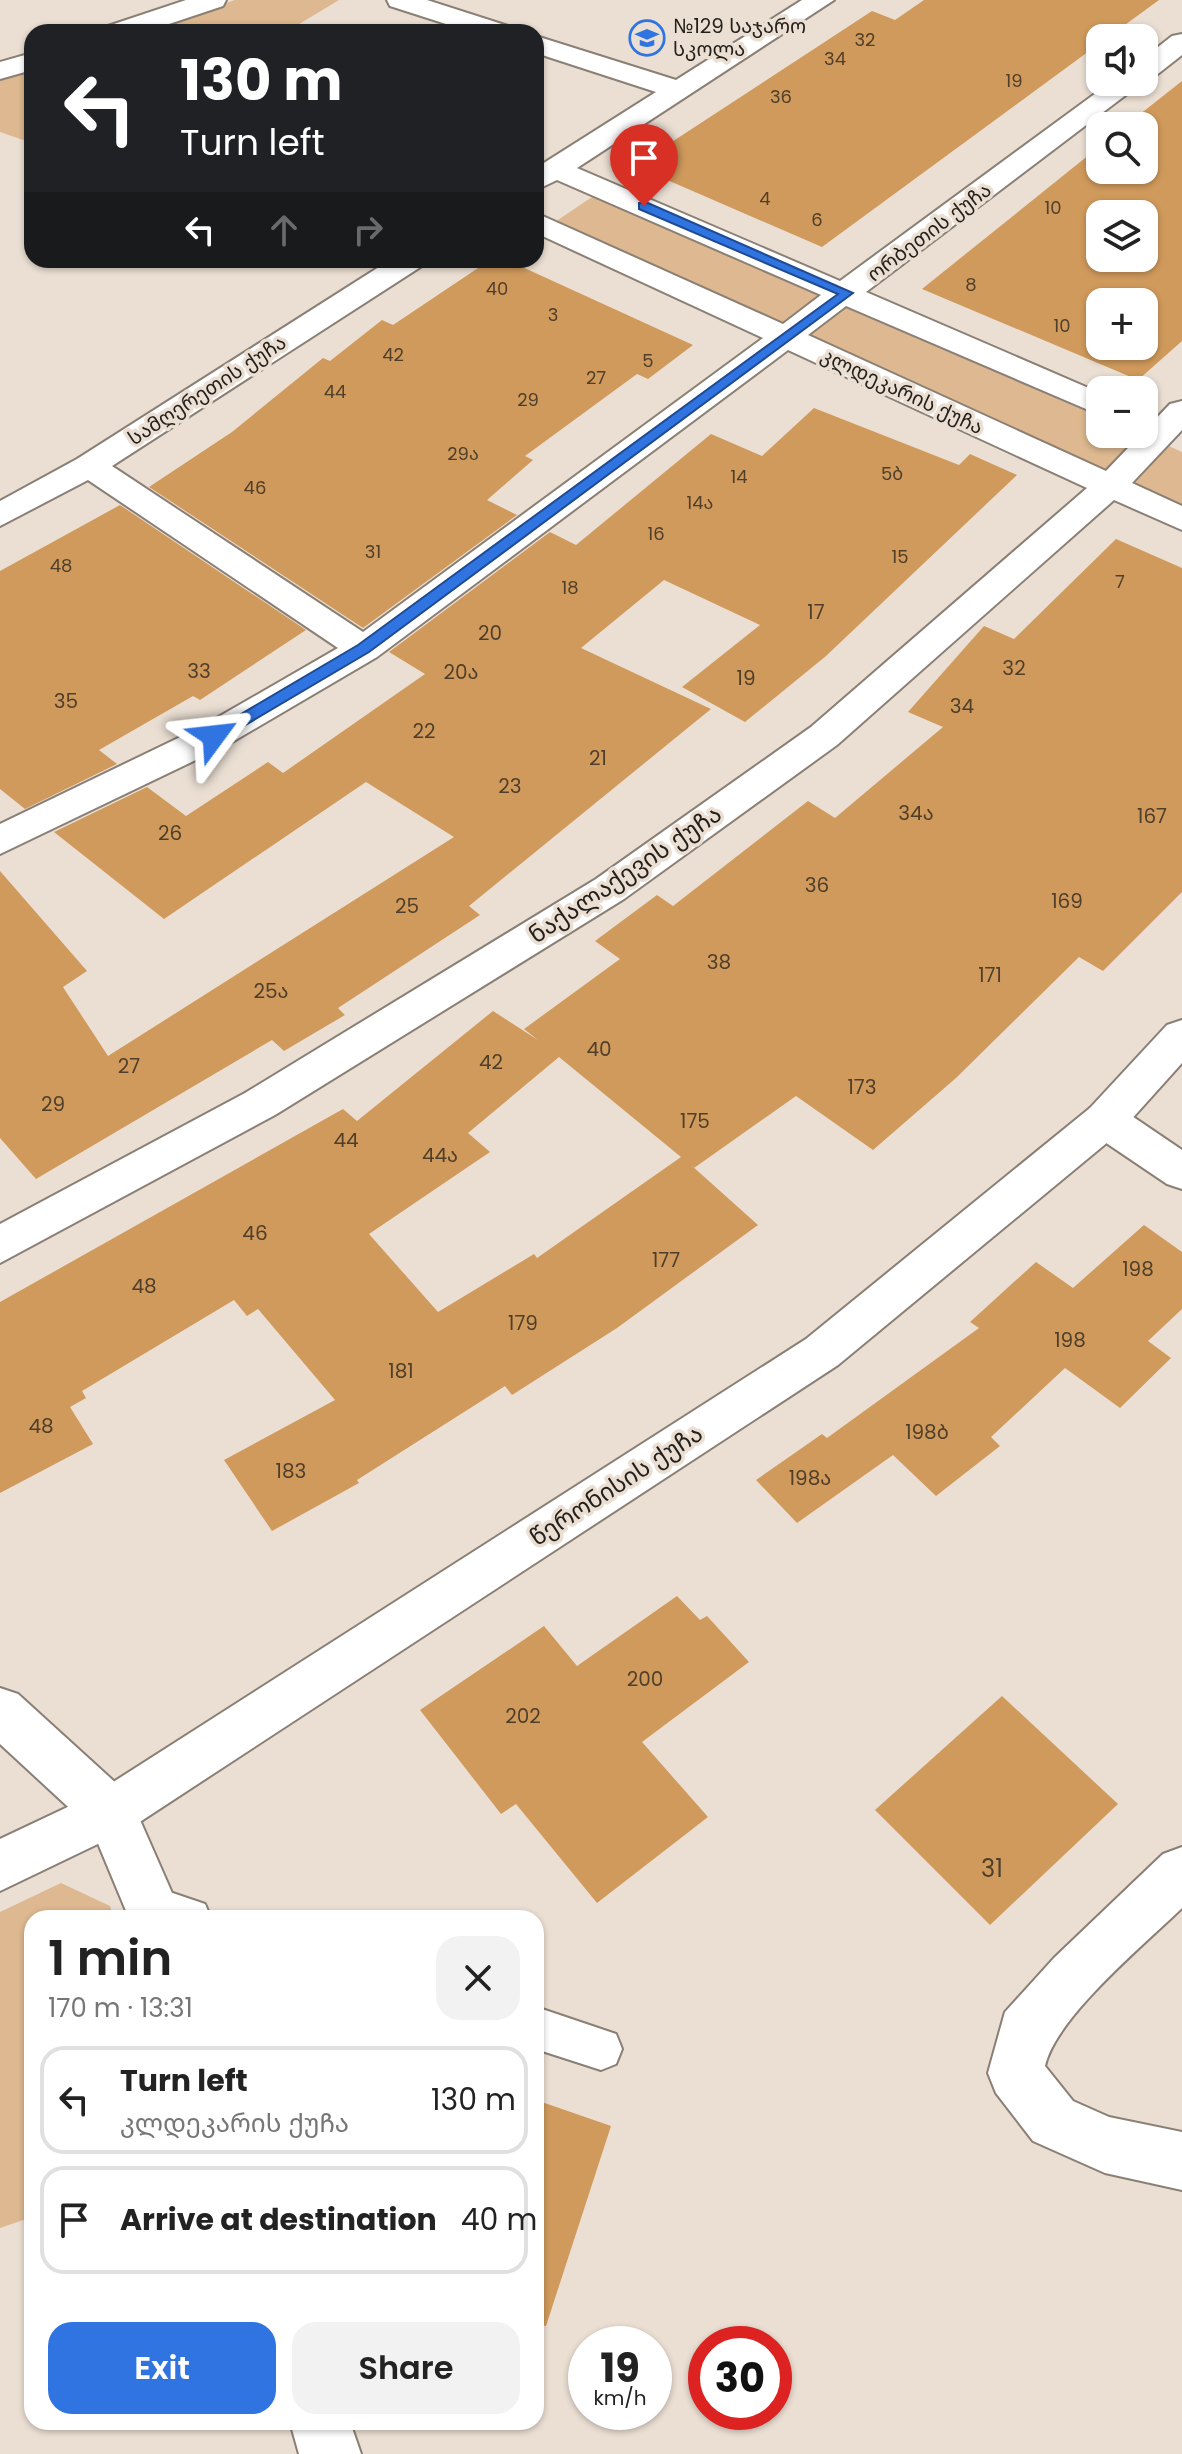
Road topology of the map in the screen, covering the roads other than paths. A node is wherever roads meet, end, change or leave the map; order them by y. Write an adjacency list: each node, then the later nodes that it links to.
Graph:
1 (213, 0): 4 (street)
2 (400, 0): 5 (street)
3 (821, 0): 11 (street)
4 (142, 24)
5 (474, 24)
6 (1182, 42): 8 (street)
7 (544, 47): 11 (street)
8 (1158, 60)
9 (24, 64): 10 (street)
10 (0, 71)
11 (678, 90): 13 (street)
12 (1110, 96): 16 (street, ორბეთის ქუჩა)
13 (546, 175): 16 (street)
14 (544, 226): 17 (street, კლდეკარის ქუჩა)
15 (390, 268): 20 (street, სამღერეთის ქუჩა)
16 (847, 293): 17 (street, ორბეთის ქუჩა); 18 (street)
17 (786, 337): 21 (street, კლდეკარის ქუჩა); 24 (street, ორბეთის ქუჩა)
18 (1086, 399)
19 (1167, 427): 21 (street, ნაქალაქევის ქუჩა)
20 (89, 466): 22 (street, სამღერეთის ქუჩა); 24 (street)
21 (1110, 486): 23 (street, კლდეკარის ქუჩა); 29 (street, ნაქალაქევის ქუჩა)
22 (0, 515)
23 (1182, 519)
24 (364, 649): 25 (street, ორბეთის ქუჩა)
25 (0, 840)
26 (1182, 1036): 27 (street, წერონისის ქუჩა)
27 (1105, 1120): 28 (street); 31 (street, წერონისის ქუჩა)
28 (1182, 1172)
29 (0, 1245)
30 (0, 1711): 31 (street)
31 (111, 1812): 32 (street, წერონისის ქუჩა); 34 (street)
32 (0, 1866)
33 (1182, 1872): 37 (street)
34 (164, 1910)
35 (544, 2031): 36 (lane)
36 (601, 2049)
37 (1182, 2161)
38 (322, 2430): 39 (street)
39 (330, 2454)

